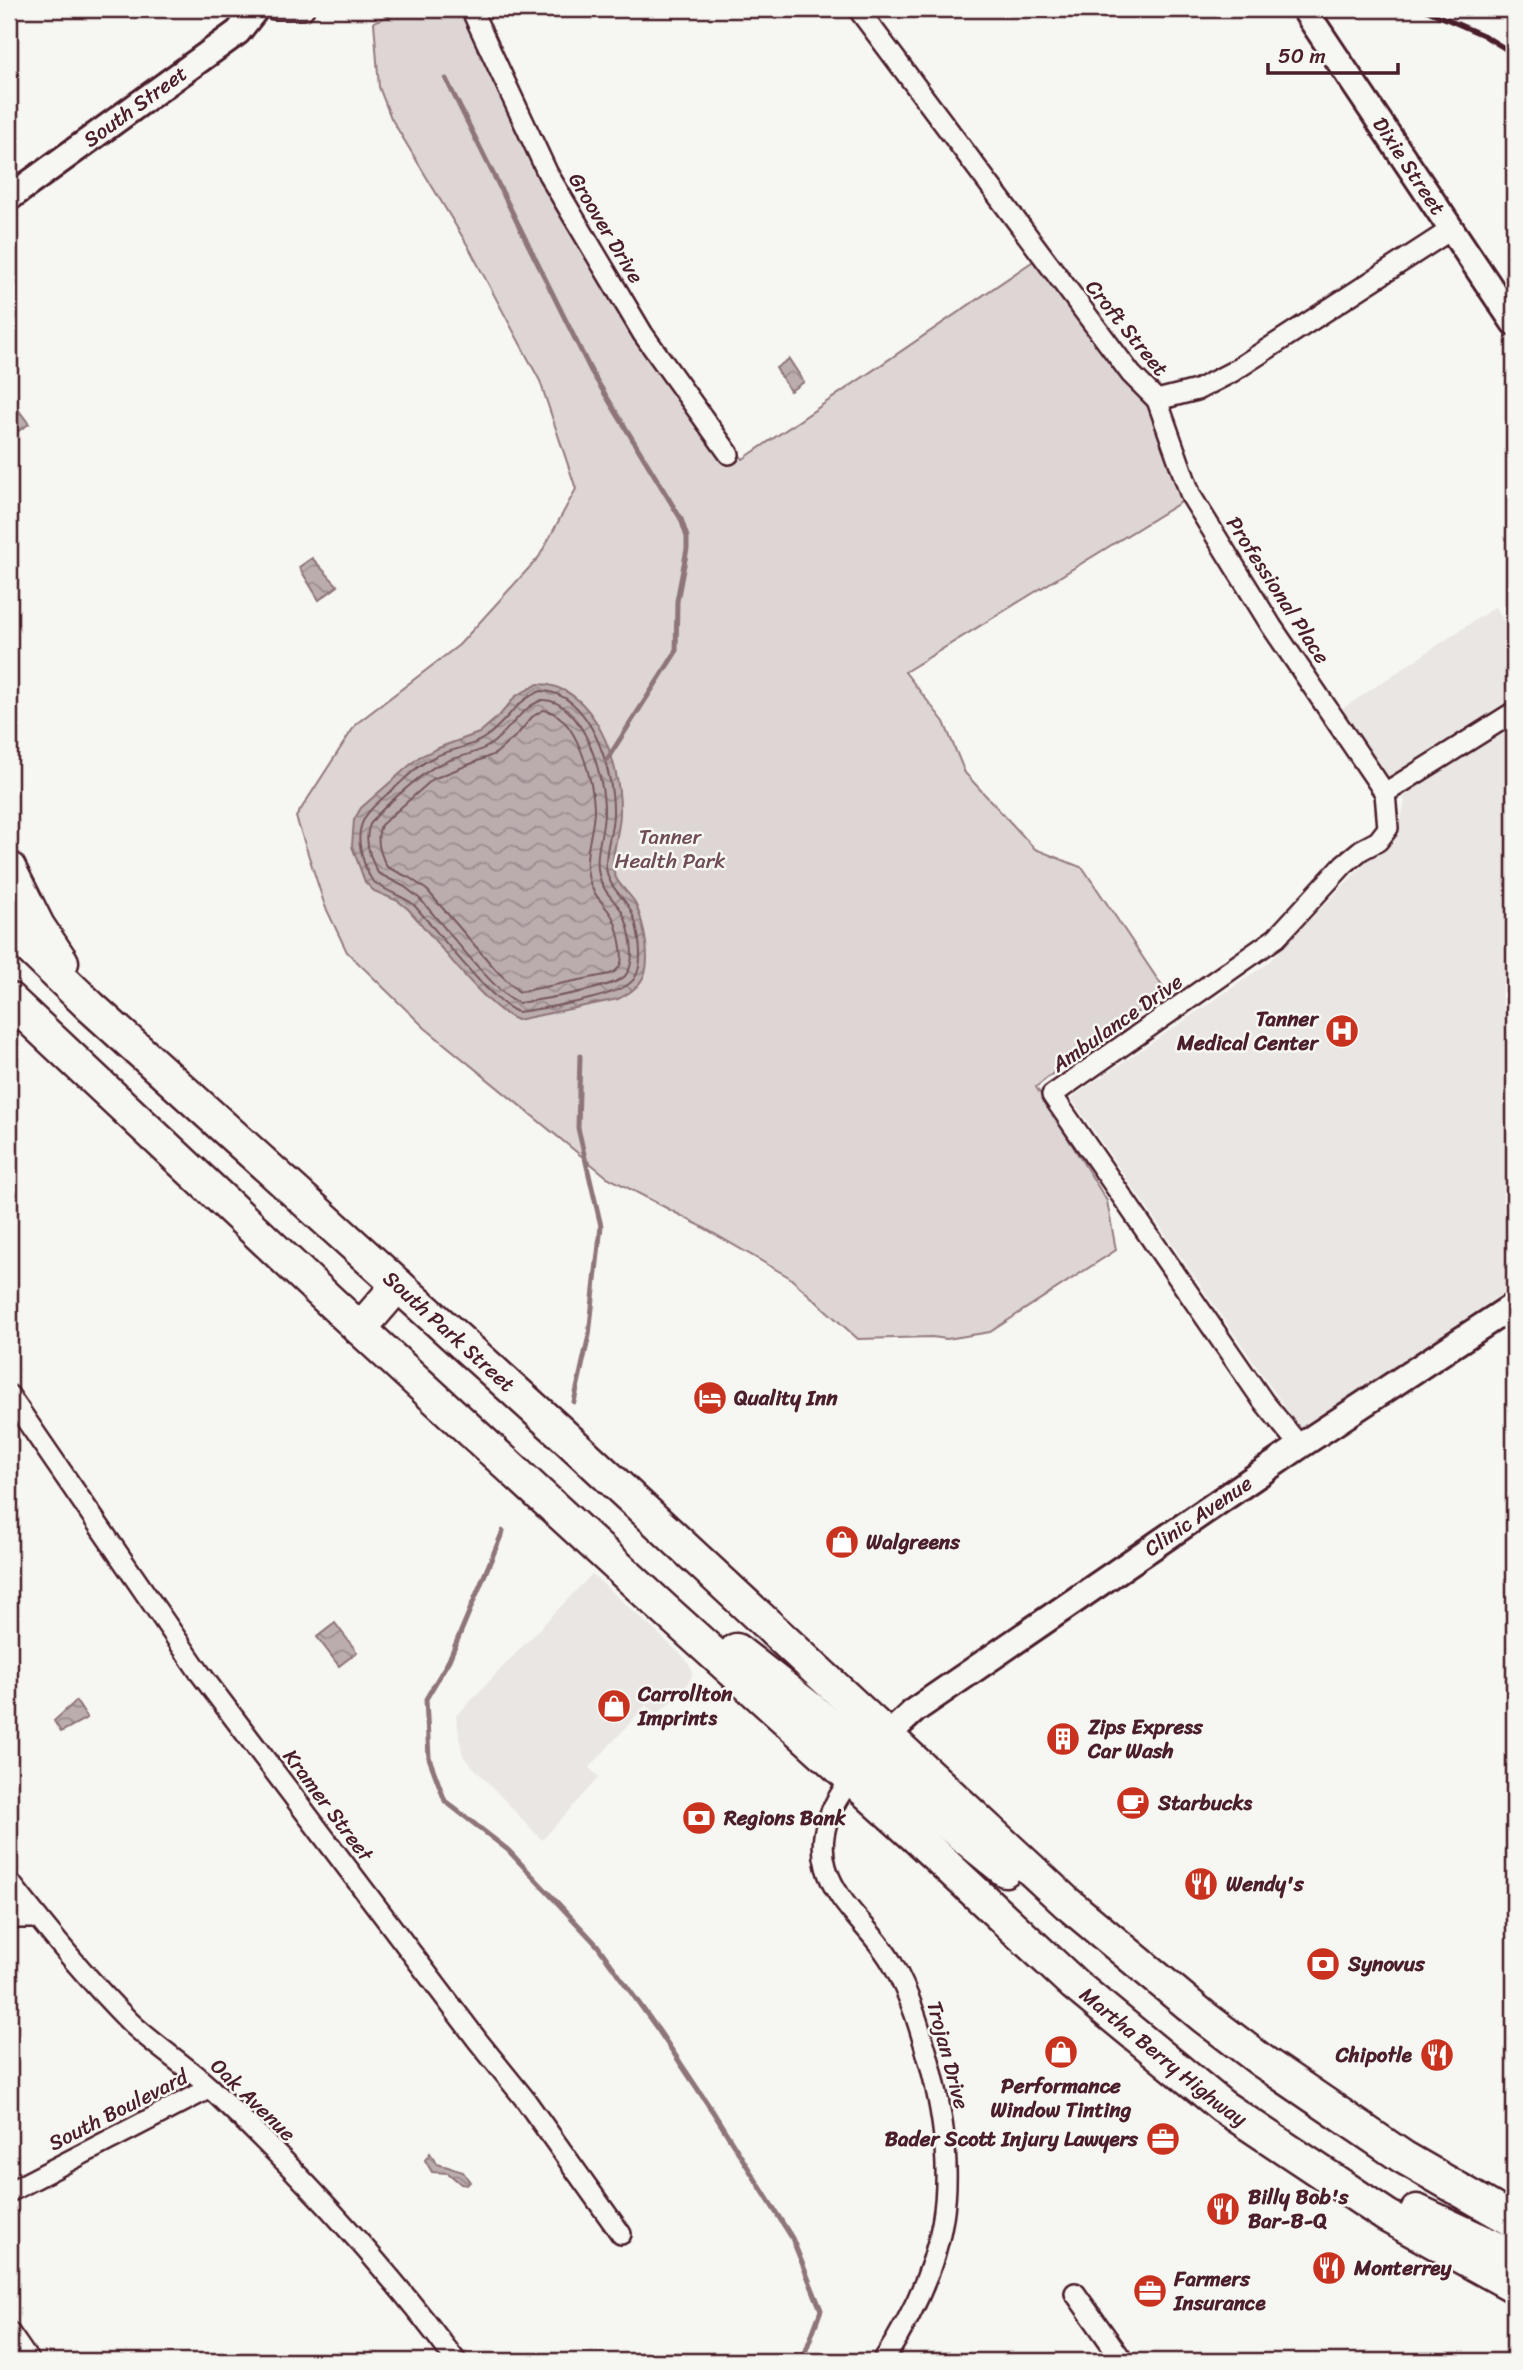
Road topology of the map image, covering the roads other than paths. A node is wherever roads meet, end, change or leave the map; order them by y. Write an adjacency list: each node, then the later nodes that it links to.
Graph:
1 (256, 9): 7 (street, South Street)
2 (274, 9): 3 (street)
3 (304, 9)
4 (471, 9): 11 (street, Groover Drive)
5 (858, 9): 10 (street, Croft Street)
6 (1304, 9): 8 (street, Dixie Street)
7 (9, 198)
8 (1452, 229): 9 (street, Dixie Street); 10 (street, Croft Street)
9 (1514, 323)
10 (1157, 400): 13 (street, Professional Place)
11 (729, 454)
12 (1514, 712): 13 (street)
13 (1385, 793): 22 (street, Ambulance Drive)
14 (9, 868): 17 (main road)
15 (9, 928): 17 (main road, South Park Street)
16 (9, 999): 20 (main road)
17 (91, 1007): 18 (main road, South Park Street)
18 (398, 1285): 20 (main road); 23 (main road, South Park Street)
19 (1514, 1305): 22 (street, Clinic Avenue)
20 (360, 1329): 23 (main road)
21 (9, 1395): 31 (street, Kramer Street)
22 (1300, 1446): 23 (street, Clinic Avenue)
23 (869, 1758): 28 (main road, Martha Berry Highway); 30 (main road); 38 (street, Trojan Drive)
24 (9, 1881): 26 (street, Oak Avenue)
25 (9, 1918): 26 (street)
26 (37, 1918): 27 (street, Oak Avenue)
27 (210, 2088): 29 (street, South Boulevard); 37 (street, Oak Avenue)
28 (1343, 2187): 32 (main road); 33 (main road, Martha Berry Highway)
29 (9, 2192)
30 (1514, 2221)
31 (621, 2234)
32 (1514, 2256)
33 (1514, 2286)
34 (1075, 2293): 39 (street)
35 (9, 2332): 36 (street)
36 (29, 2361)
37 (456, 2361)
38 (883, 2361)
39 (1123, 2361)

